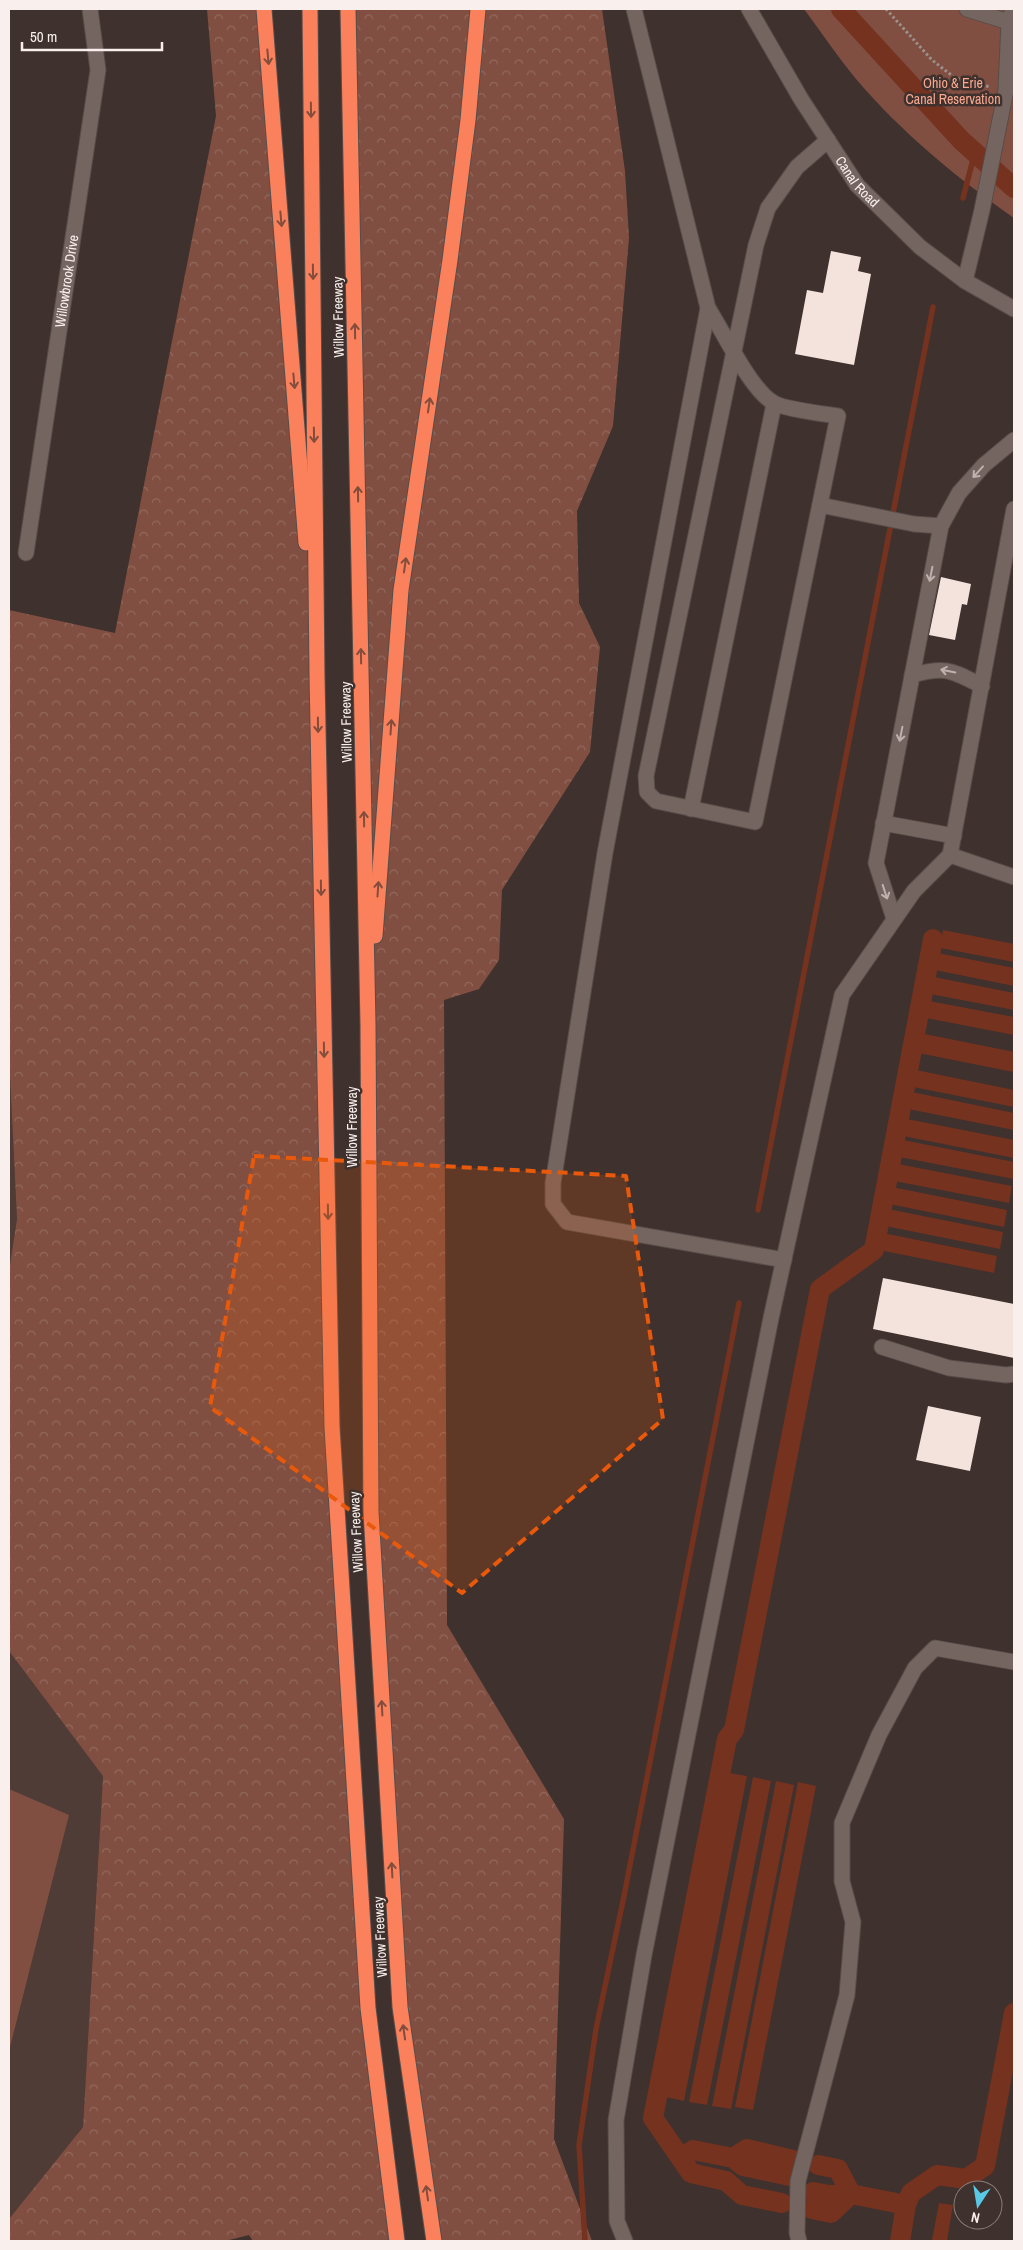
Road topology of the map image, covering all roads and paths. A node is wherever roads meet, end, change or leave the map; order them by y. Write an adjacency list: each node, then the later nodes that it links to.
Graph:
1 (90, 9): 22 (street, Willowbrook Drive)
2 (264, 9): 24 (highway, one-way to 24)
3 (310, 9): 24 (highway, Willow Freeway, one-way to 24)
4 (348, 9): 32 (highway, Willow Freeway, one-way to 4)
5 (478, 9): 32 (highway, one-way to 5)
6 (634, 9): 14 (street)
7 (749, 9): 12 (street, Canal Road)
8 (886, 9): 11 (path)
9 (967, 9): 10 (street)
10 (1011, 15): 11 (street)
11 (1006, 90): 13 (street)
12 (828, 140): 13 (street, Canal Road); 16 (street)
13 (965, 281): 15 (street, Canal Road)
14 (708, 308): 16 (street); 33 (street)
15 (1014, 309)
16 (735, 351): 17 (street); 26 (street)
17 (774, 404): 19 (street); 26 (street)
18 (1014, 440): 21 (street, one-way to 21)
19 (820, 505): 21 (street); 26 (street)
20 (1014, 509): 25 (street)
21 (941, 526): 23 (street, one-way to 23)
22 (26, 553)
23 (912, 675): 25 (street, one-way to 23); 27 (street, one-way to 27)
24 (317, 676): 37 (highway, Willow Freeway, one-way to 37)
25 (982, 686): 28 (street)
26 (690, 809)
27 (884, 823): 28 (street); 31 (street, one-way to 31)
28 (954, 836): 29 (street)
29 (950, 855): 30 (street); 31 (street)
30 (1014, 877)
31 (894, 919): 33 (street)
32 (368, 1025): 38 (highway, Willow Freeway, one-way to 32)
33 (784, 1260): 39 (street)
34 (882, 1347): 35 (street)
35 (1014, 1374)
36 (1014, 1662): 40 (street)
37 (397, 2241)
38 (434, 2241)
39 (625, 2241)
40 (798, 2241)

